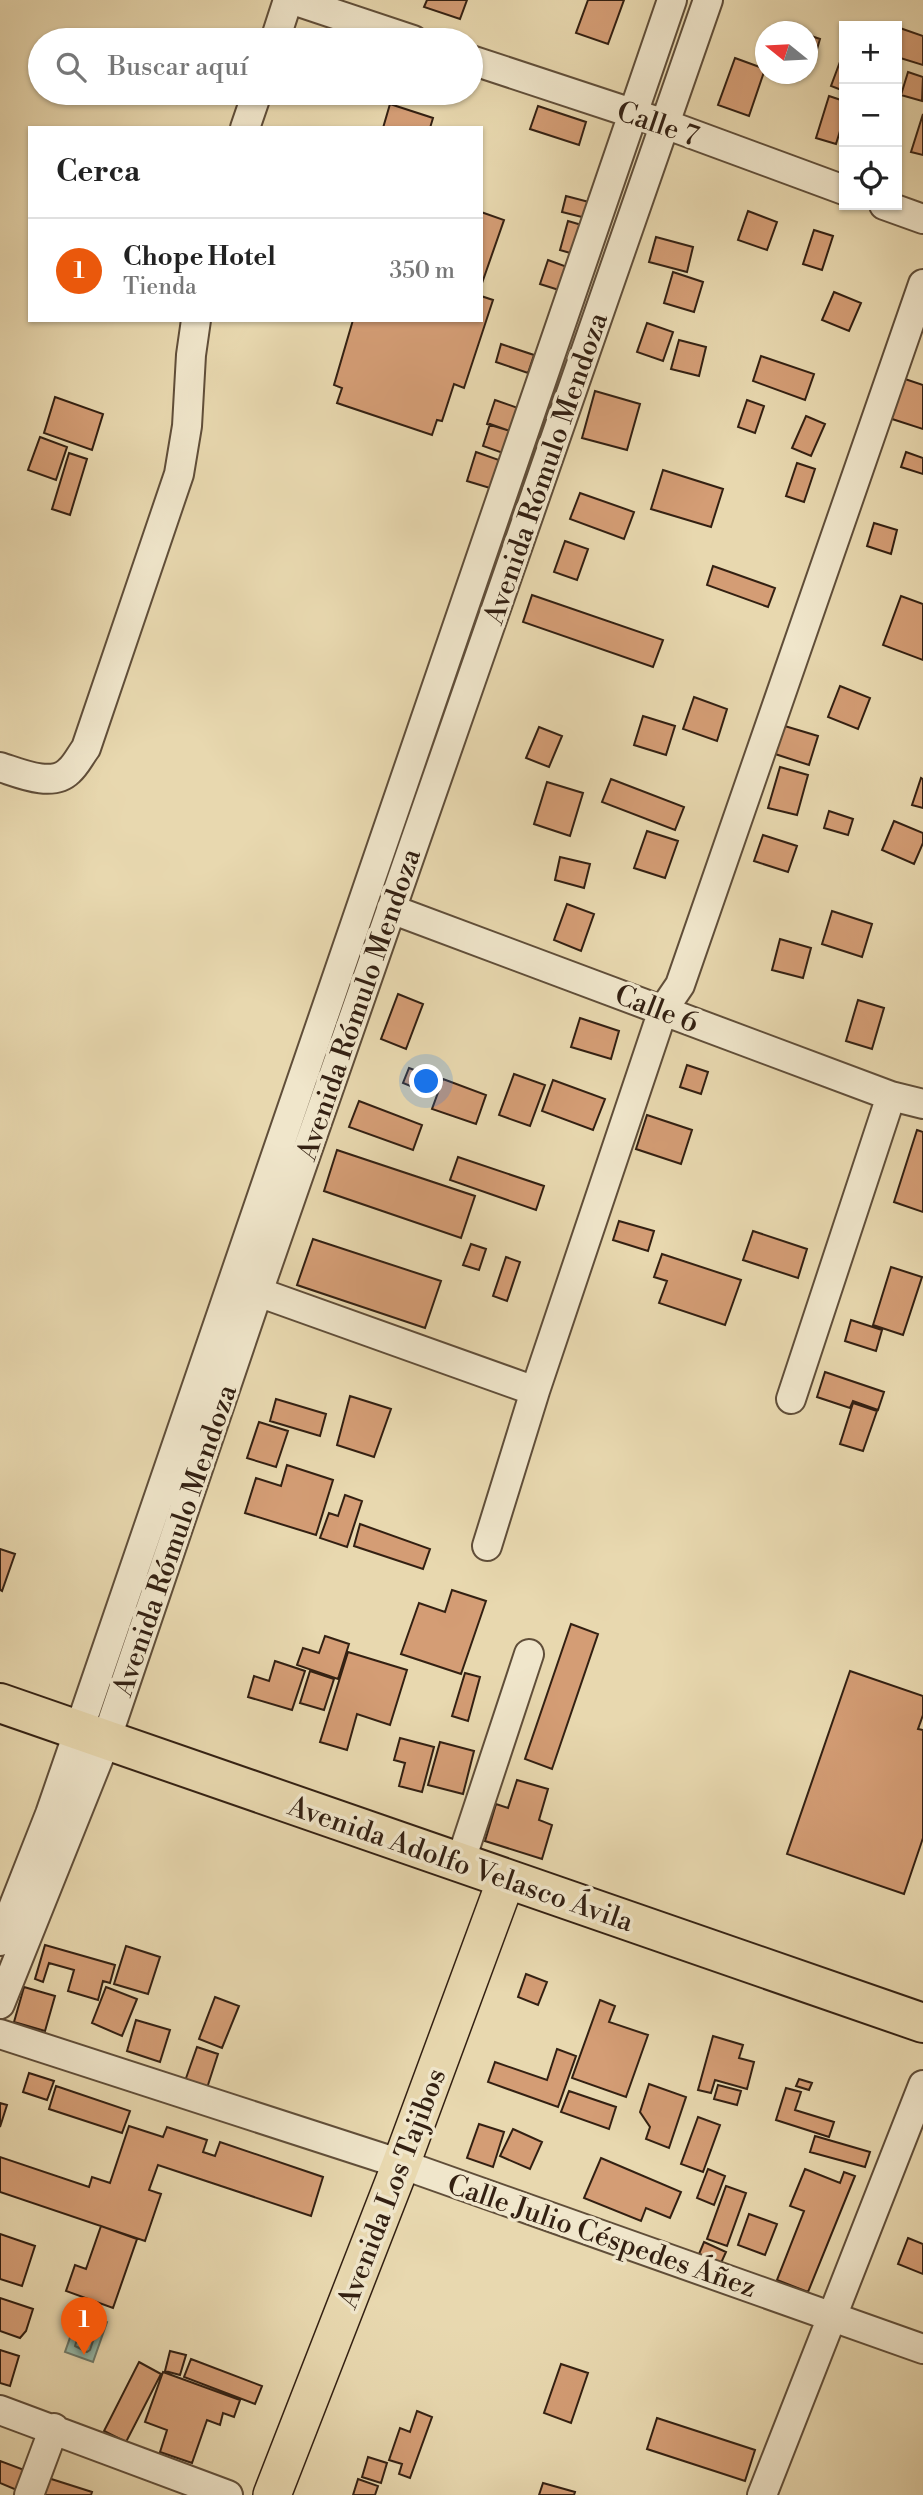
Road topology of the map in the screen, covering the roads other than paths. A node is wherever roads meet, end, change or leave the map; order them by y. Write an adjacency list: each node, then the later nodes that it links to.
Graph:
1 (291, 0): 4 (street); 5 (street)
2 (672, 0): 8 (street, Avenida Rómulo Mendoza)
3 (708, 0): 9 (street, Avenida Rómulo Mendoza)
4 (280, 28)
5 (376, 28)
6 (483, 64): 8 (street, Calle 7)
7 (253, 105): 10 (street)
8 (633, 114): 9 (street, Calle 7); 21 (street, Avenida Rómulo Mendoza)
9 (665, 124): 11 (street, Calle 7); 17 (street, Avenida Rómulo Mendoza)
10 (246, 126)
11 (839, 188)
12 (898, 210): 13 (street)
13 (923, 219)
14 (923, 284): 18 (street)
15 (196, 322): 16 (street)
16 (0, 767)
17 (391, 909): 18 (street, Calle 6); 22 (street, Avenida Rómulo Mendoza)
18 (663, 1010): 19 (street, Calle 6); 23 (street)
19 (891, 1096): 20 (street, Calle 6); 24 (street)
20 (923, 1104)
21 (231, 1286): 22 (street); 28 (street, Avenida Rómulo Mendoza)
22 (258, 1292): 23 (street); 28 (street, Avenida Rómulo Mendoza)
23 (535, 1391): 25 (street)
24 (790, 1399)
25 (487, 1546)
26 (529, 1654): 29 (street)
27 (0, 1703): 28 (highway, Avenida Adolfo Velasco Ávila)
28 (93, 1735): 29 (highway, Avenida Adolfo Velasco Ávila); 31 (street, Avenida Rómulo Mendoza); 32 (street, Avenida Rómulo Mendoza)
29 (460, 1863): 30 (highway, Avenida Adolfo Velasco Ávila)
30 (506, 1880): 33 (highway, Avenida Adolfo Velasco Ávila); 36 (main road, Avenida Los Tajibos)
31 (0, 1941)
32 (0, 2004)
33 (921, 2016)
34 (0, 2034): 36 (street, Calle Julio Céspedes Áñez)
35 (923, 2085): 37 (street)
36 (401, 2164): 37 (street, Calle Julio Céspedes Áñez); 43 (main road, Avenida Los Tajibos)
37 (831, 2316): 38 (street, Calle Julio Céspedes Áñez); 44 (street)
38 (923, 2349)
39 (0, 2410): 40 (street)
40 (54, 2428): 41 (street); 42 (street)
41 (29, 2495)
42 (228, 2495)
43 (272, 2495)
44 (762, 2495)

